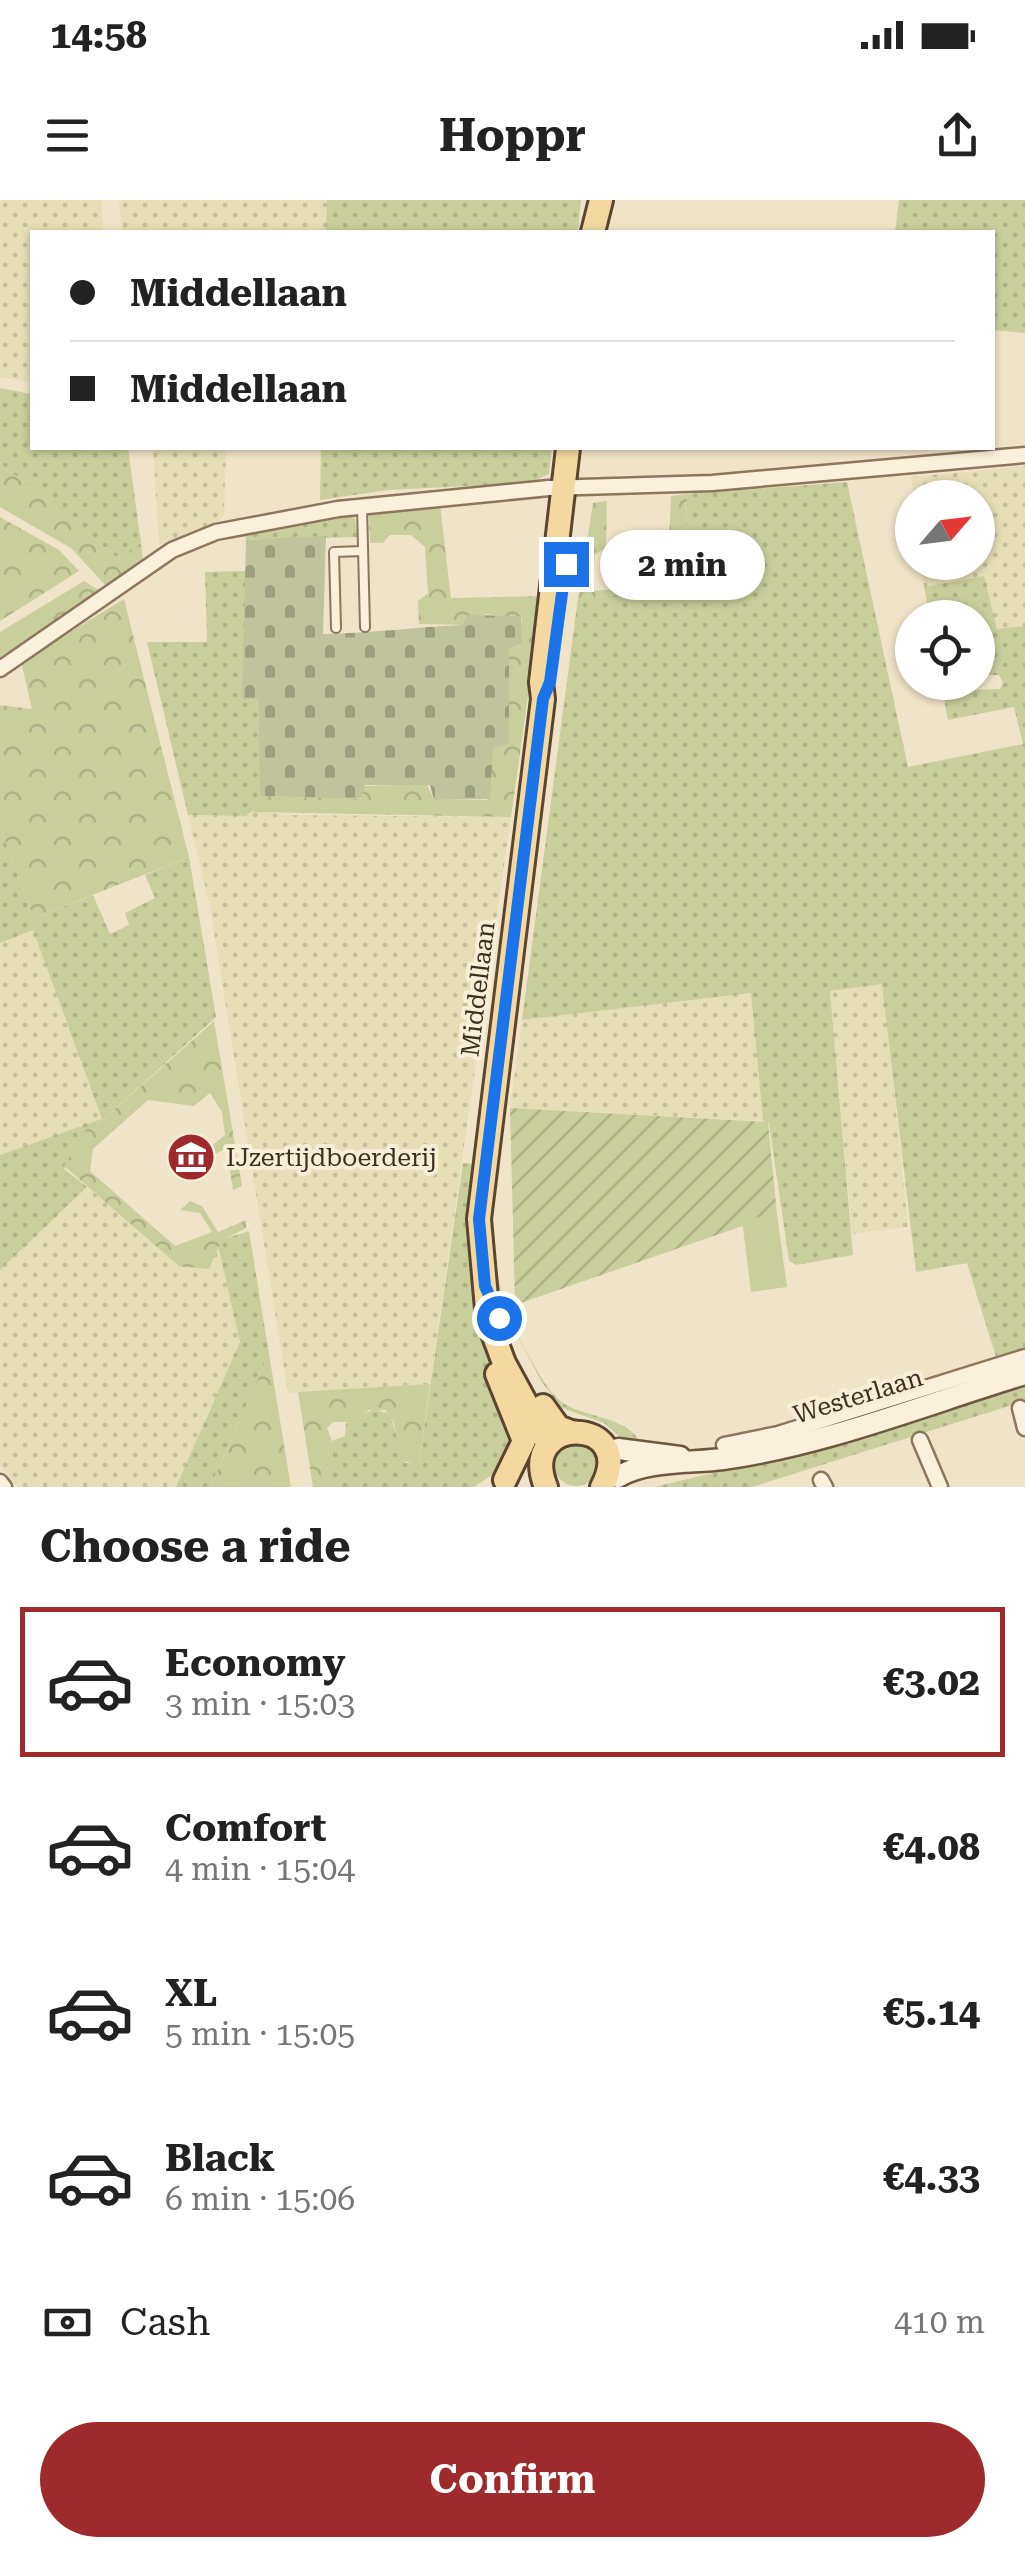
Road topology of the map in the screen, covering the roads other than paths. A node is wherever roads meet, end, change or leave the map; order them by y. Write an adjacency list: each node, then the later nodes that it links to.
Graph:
1 (568, 450): 4 (main road)
2 (580, 450): 4 (main road)
3 (1025, 455): 4 (street)
4 (570, 488): 5 (street); 10 (main road, Middellaan)
5 (362, 507): 6 (lane); 9 (street)
6 (363, 551): 7 (lane); 8 (lane)
7 (365, 627)
8 (336, 628)
9 (0, 669)
10 (485, 1286): 11 (main road, Middellaan); 15 (main road, Middellaan)
11 (494, 1341): 22 (main road, Middellaan); 22 (main road)
12 (1025, 1357): 18 (street)
13 (1025, 1374): 18 (street, Westerlaan)
14 (1020, 1408): 16 (street)
15 (571, 1427): 20 (main road, Middellaan); 22 (main road)
16 (1025, 1428)
17 (920, 1440): 24 (street)
18 (779, 1441): 19 (street); 21 (street, Westerlaan)
19 (724, 1445)
20 (611, 1448): 21 (street, Westerlaan); 23 (main road)
21 (704, 1461): 23 (street, Westerlaan)
22 (532, 1477)
23 (609, 1485)
24 (940, 1487)

